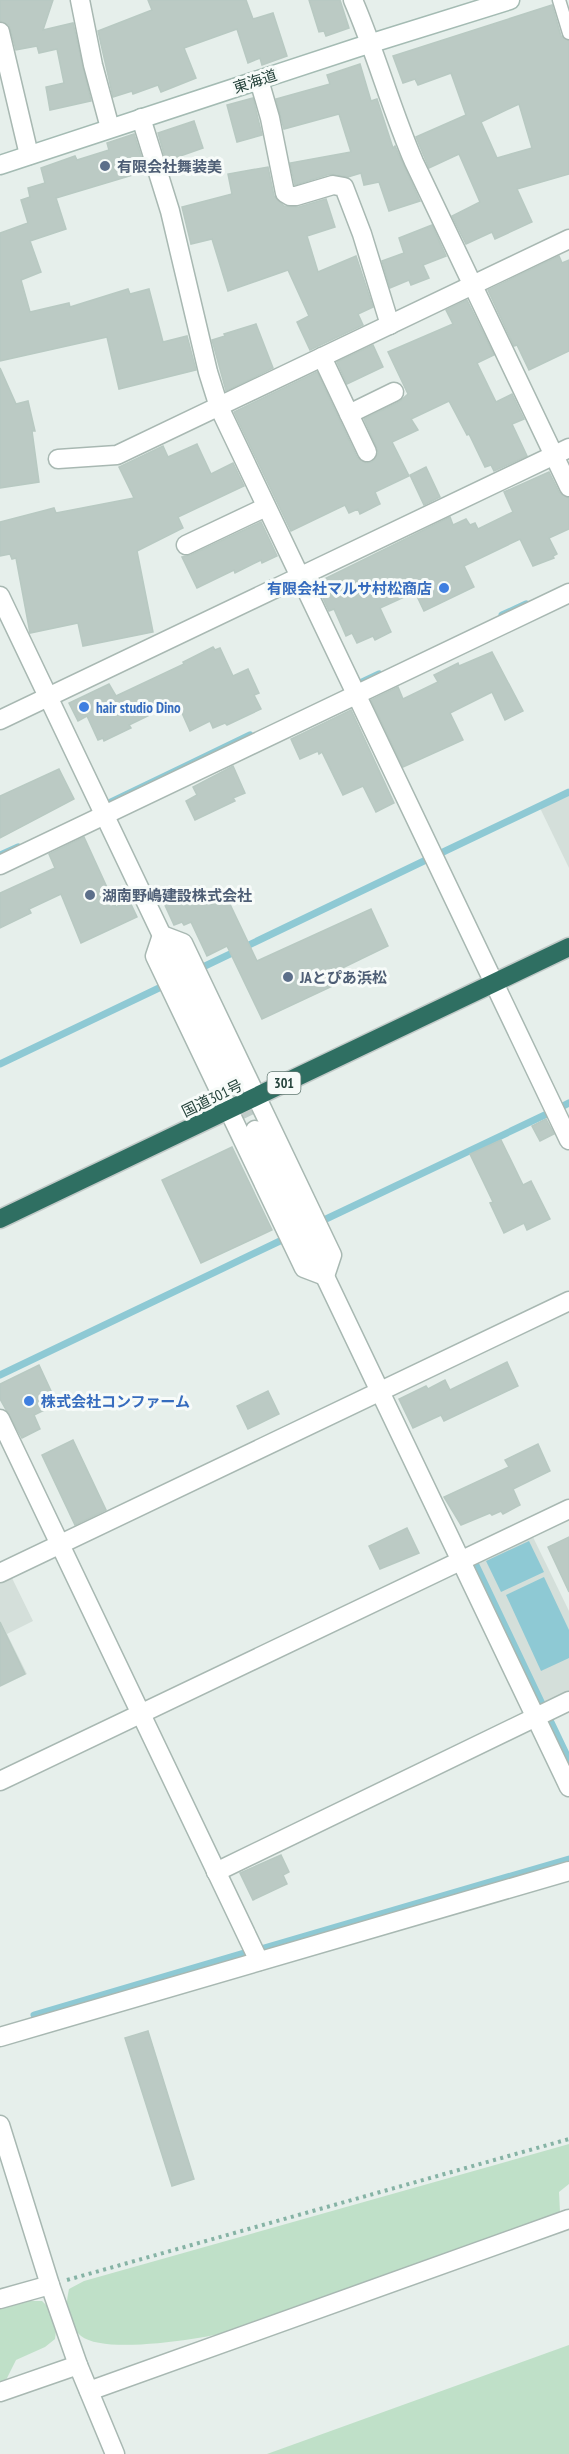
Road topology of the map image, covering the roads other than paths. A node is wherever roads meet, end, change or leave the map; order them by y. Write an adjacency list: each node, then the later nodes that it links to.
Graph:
1 (80, 0): 10 (street)
2 (353, 0): 7 (street)
3 (510, 0): 7 (street, 東海道)
4 (559, 0): 6 (lane)
5 (0, 32): 11 (street)
6 (569, 33)
7 (371, 43): 8 (street, 東海道); 14 (street)
8 (259, 80): 9 (street, 東海道); 15 (street)
9 (141, 118): 10 (street, 東海道); 18 (street)
10 (110, 128): 11 (street, 東海道)
11 (29, 156): 12 (street, 東海道)
12 (0, 165)
13 (569, 239): 14 (street)
14 (473, 285): 15 (street); 21 (street)
15 (390, 325): 16 (street)
16 (322, 357): 18 (street); 19 (street)
17 (394, 392): 19 (street)
18 (219, 407): 22 (street); 24 (street)
19 (349, 414): 20 (street)
20 (367, 452)
21 (562, 452): 23 (street); 26 (street)
22 (58, 459)
23 (569, 487)
24 (266, 507): 25 (street); 26 (street)
25 (186, 545)
26 (300, 577): 29 (street); 30 (street)
27 (569, 593): 29 (street)
28 (0, 596): 30 (street)
29 (356, 695): 32 (street); 36 (street)
30 (48, 697): 31 (street); 32 (street)
31 (0, 720)
32 (105, 815): 33 (street); 34 (street)
33 (0, 865)
34 (162, 935): 37 (street); 38 (street); 39 (street)
35 (569, 947): 36 (highway, 国道301号 / 301)
36 (494, 983): 38 (highway, 国道301号 / 301); 41 (street)
37 (229, 1076)
38 (256, 1097): 39 (highway, 国道301号 / 301); 43 (street)
39 (228, 1110): 42 (highway, 国道301号 / 301); 43 (street)
40 (255, 1130): 43 (street)
41 (569, 1140)
42 (0, 1219)
43 (325, 1276): 45 (street)
44 (569, 1301): 45 (street)
45 (380, 1392): 48 (street); 49 (street)
46 (0, 1419): 48 (street)
47 (569, 1509): 49 (street)
48 (60, 1545): 50 (street); 52 (street)
49 (461, 1561): 52 (street); 53 (street)
50 (0, 1573)
51 (569, 1701): 53 (street)
52 (141, 1714): 54 (street); 57 (street)
53 (536, 1717): 55 (street); 57 (street)
54 (0, 1781)
55 (569, 1786)
56 (569, 1871): 58 (street)
57 (216, 1872): 58 (street)
58 (259, 1961): 59 (street)
59 (0, 2037)
60 (0, 2125): 62 (street)
61 (569, 2219): 65 (street)
62 (50, 2285): 63 (street); 64 (street)
63 (0, 2299)
64 (78, 2365): 65 (street); 66 (street)
65 (89, 2391): 67 (street)
66 (0, 2392)
67 (115, 2454)

